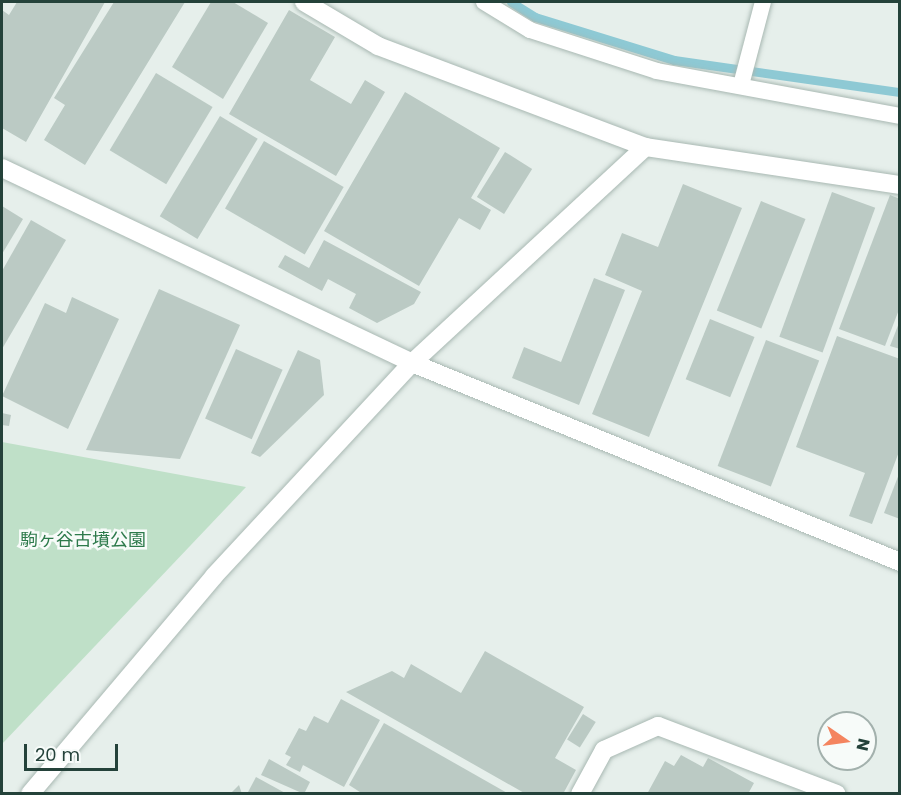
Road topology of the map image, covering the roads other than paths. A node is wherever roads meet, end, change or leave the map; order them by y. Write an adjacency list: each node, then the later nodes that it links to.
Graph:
1 (304, 2): 6 (street)
2 (484, 2): 4 (lane)
3 (763, 2): 4 (lane)
4 (741, 85): 5 (lane)
5 (900, 116)
6 (645, 147): 8 (street); 9 (street)
7 (2, 168): 9 (street)
8 (900, 185)
9 (412, 363): 10 (street); 11 (street)
10 (900, 562)
11 (30, 794)
12 (580, 794): 13 (street)
13 (837, 794)

